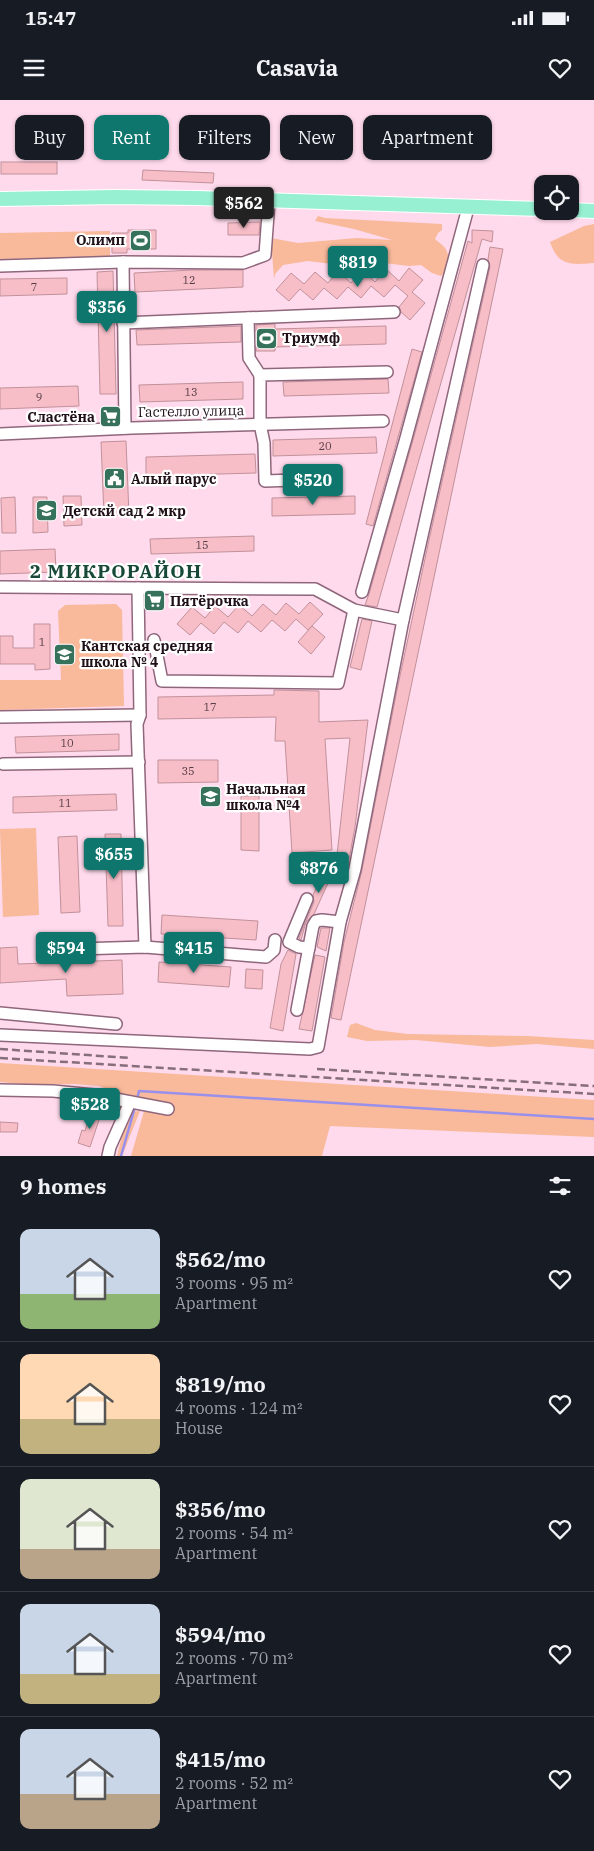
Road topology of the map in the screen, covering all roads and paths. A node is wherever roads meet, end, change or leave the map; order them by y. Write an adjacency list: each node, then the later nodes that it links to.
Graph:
1 (0, 199): 2 (main road)
2 (270, 201): 3 (main road); 7 (street)
3 (468, 208): 4 (main road); 22 (street)
4 (534, 209)
5 (579, 210): 6 (main road)
6 (594, 211)
7 (123, 262): 9 (street); 12 (street)
8 (483, 265): 24 (street)
9 (0, 266)
10 (394, 312): 11 (street)
11 (248, 318): 12 (street); 14 (street)
12 (123, 323): 17 (street)
13 (387, 372): 14 (street)
14 (260, 375): 16 (street)
15 (383, 421): 16 (street, Гастелло улица)
16 (260, 424): 17 (street, Гастелло улица); 19 (street)
17 (125, 428): 18 (street, Гастелло улица)
18 (0, 434)
19 (324, 479)
20 (0, 587): 21 (street)
21 (138, 588): 23 (street); 26 (street)
22 (362, 592)
23 (354, 610): 24 (street); 25 (street)
24 (403, 620): 31 (street)
25 (154, 640)
26 (140, 715): 27 (street); 28 (street)
27 (0, 717)
28 (139, 762): 29 (street); 33 (street)
29 (3, 764)
30 (307, 899): 34 (street)
31 (340, 922): 34 (street); 39 (street)
32 (275, 940): 33 (street)
33 (145, 947): 35 (street)
34 (309, 948): 36 (street)
35 (44, 950)
36 (297, 1010)
37 (0, 1013): 38 (street)
38 (116, 1024)
39 (0, 1035)
40 (0, 1090): 41 (street)
41 (130, 1102): 42 (street); 43 (street)
42 (168, 1109)
43 (108, 1156)

